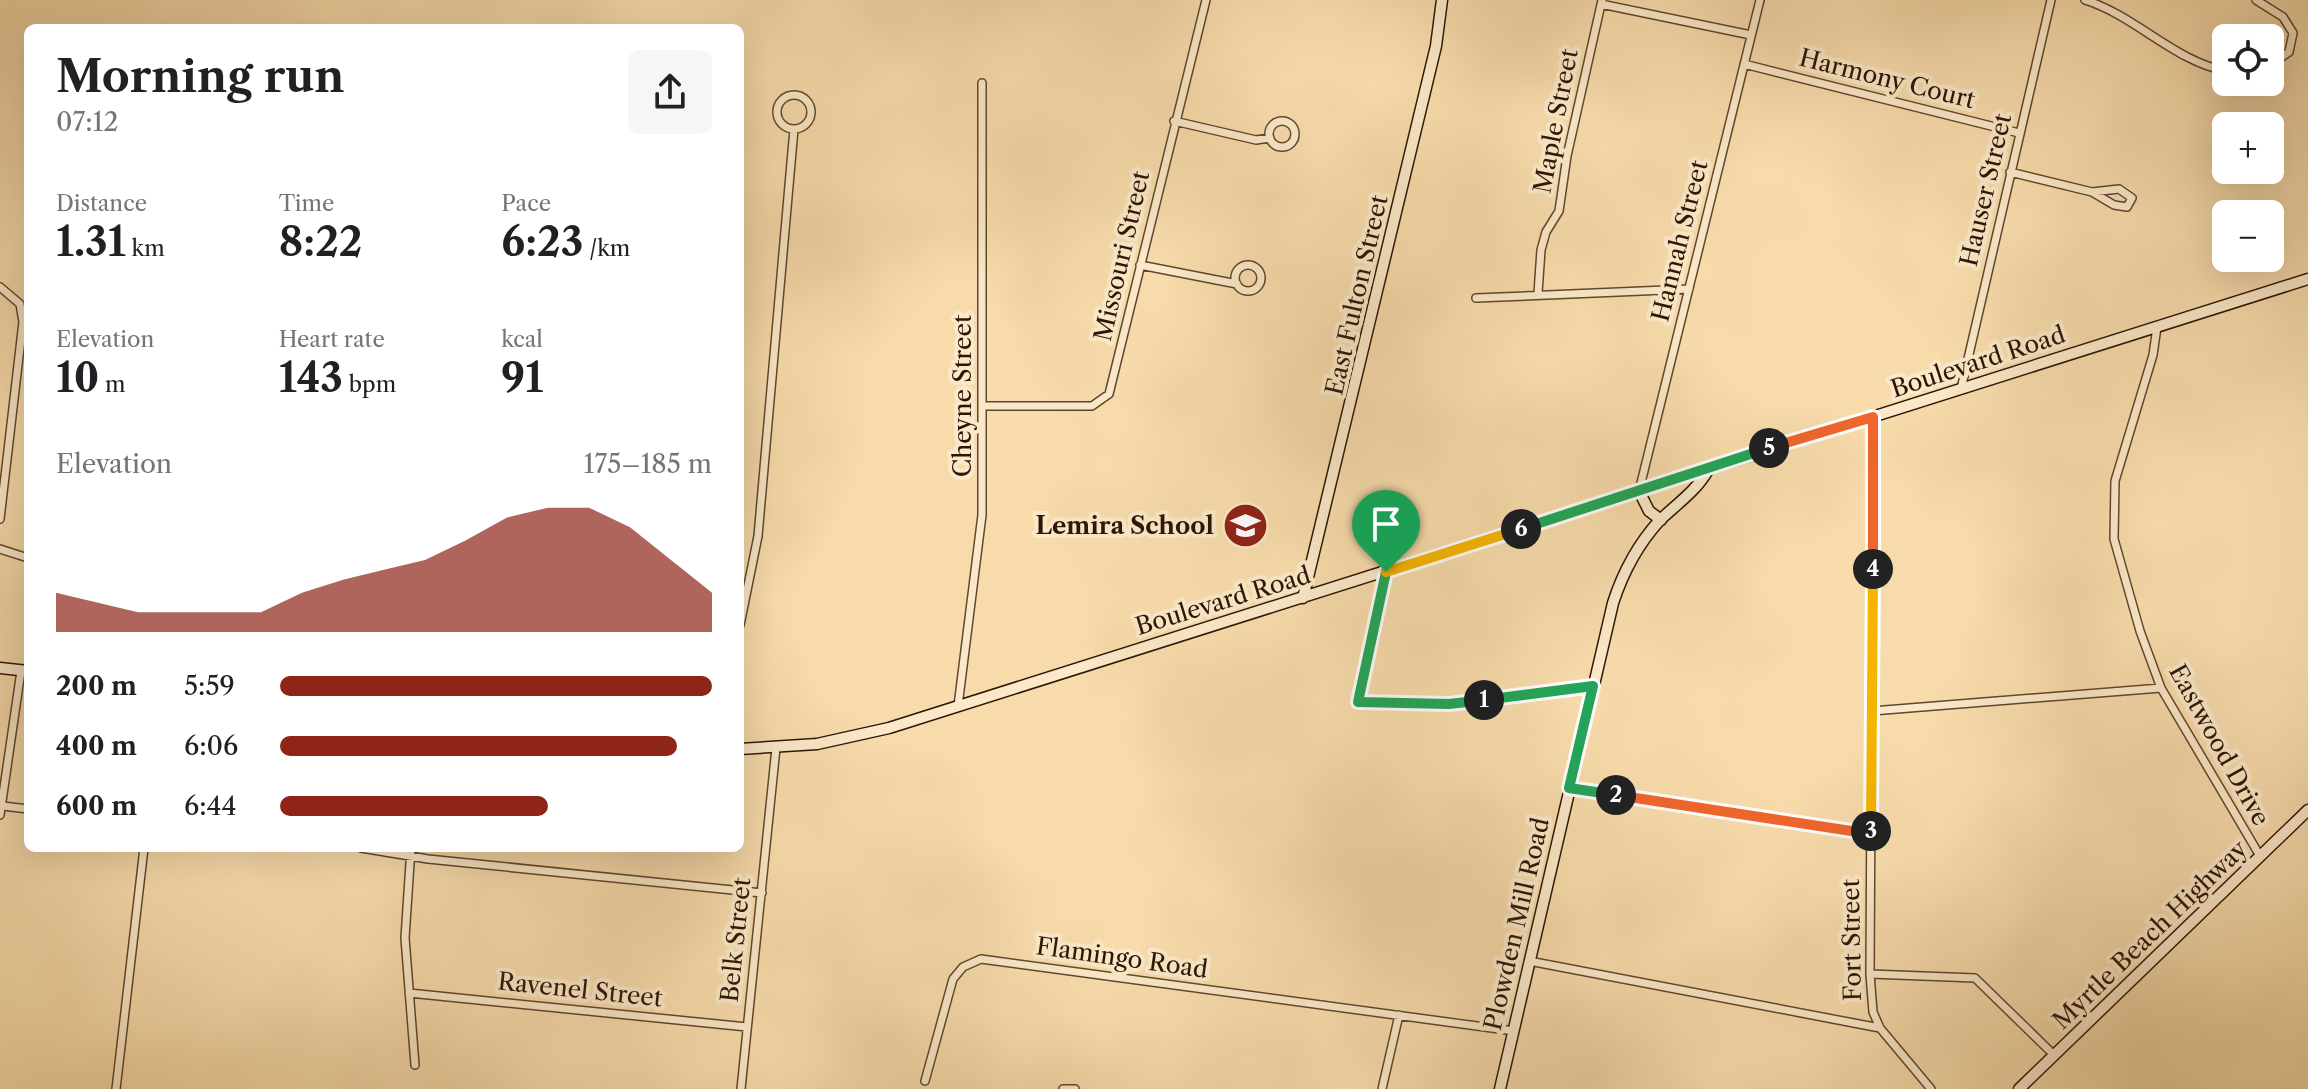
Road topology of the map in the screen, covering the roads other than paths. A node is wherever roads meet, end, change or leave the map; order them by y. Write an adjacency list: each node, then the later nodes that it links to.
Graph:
1 (1206, 0): 13 (street, Missouri Street)
2 (1442, 0): 37 (street, East Fulton Street)
3 (1760, 0): 8 (street, Hannah Street)
4 (2051, 0): 15 (street, Hauser Street)
5 (2085, 0): 11 (street)
6 (2256, 0): 9 (street)
7 (1602, 2): 8 (street); 24 (street, Maple Street)
8 (1751, 35): 10 (street, Hannah Street)
9 (2284, 55)
10 (1744, 64): 15 (street, Harmony Court); 23 (street, Hannah Street)
11 (2212, 67)
12 (982, 83): 28 (street, Cheyne Street)
13 (1174, 121): 16 (street); 19 (street, Missouri Street)
14 (794, 129): 14 (street); 38 (street)
15 (2019, 133): 17 (street, Hauser Street)
16 (1270, 138)
17 (2010, 172): 18 (street); 27 (street, Hauser Street)
18 (2092, 192): 18 (street)
19 (1140, 265): 21 (street); 28 (street, Missouri Street)
20 (2308, 279): 26 (street, Boulevard Road)
21 (1237, 284)
22 (0, 287): 32 (street)
23 (1689, 289): 24 (street); 31 (street, Hannah Street)
24 (1538, 293): 25 (street)
25 (1476, 298)
26 (2157, 327): 27 (street, Boulevard Road); 43 (street, Eastwood Drive)
27 (1961, 389): 29 (street, Boulevard Road)
28 (982, 406): 44 (street, Cheyne Street)
29 (1873, 417): 30 (street, Boulevard Road); 45 (street, Fort Street)
30 (1708, 470): 31 (street, Boulevard Road); 33 (street, Plowden Mill Road)
31 (1639, 491): 33 (street); 36 (street, Boulevard Road)
32 (0, 519)
33 (1661, 520): 42 (street, Plowden Mill Road)
34 (0, 549): 35 (street)
35 (24, 557)
36 (1386, 572): 37 (street, Boulevard Road); 42 (street)
37 (1303, 598): 44 (street, Boulevard Road)
38 (744, 605)
39 (0, 668): 40 (street)
40 (24, 671)
41 (24, 677): 50 (street)
42 (1593, 686): 48 (street, Plowden Mill Road)
43 (2161, 688): 45 (street); 56 (street, Eastwood Drive)
44 (958, 706): 46 (street, Boulevard Road)
45 (1872, 711): 52 (street, Fort Street)
46 (776, 748): 47 (street, Boulevard Road); 57 (street, Belk Street)
47 (744, 749)
48 (1569, 788): 52 (street); 58 (street, Plowden Mill Road)
49 (24, 809): 50 (street)
50 (1, 810)
51 (2308, 810): 56 (street, Myrtle Beach Highway)
52 (1871, 834): 59 (street, Fort Street)
53 (144, 852): 68 (street)
54 (410, 852): 60 (street)
55 (418, 852): 57 (street)
56 (2260, 856): 65 (street, Myrtle Beach Highway)
57 (762, 893): 62 (street, Belk Street)
58 (1529, 961): 63 (street, Fort Street); 64 (street, Plowden Mill Road)
59 (1870, 974): 63 (street, Fort Street); 65 (street)
60 (409, 993): 62 (street, Ravenel Street); 66 (street)
61 (1399, 1015): 64 (street, Flamingo Road); 67 (street, Flamingo Road); 72 (street)
62 (747, 1027): 69 (street, Belk Street)
63 (1880, 1028): 74 (street, Fort Street)
64 (1514, 1031): 73 (street, Plowden Mill Road)
65 (2054, 1055): 75 (street, Myrtle Beach Highway)
66 (415, 1065)
67 (925, 1081)
68 (116, 1089)
69 (741, 1089)
70 (1063, 1089): 71 (street)
71 (1075, 1089)
72 (1382, 1089)
73 (1500, 1089)
74 (1931, 1089)
75 (2019, 1089)

